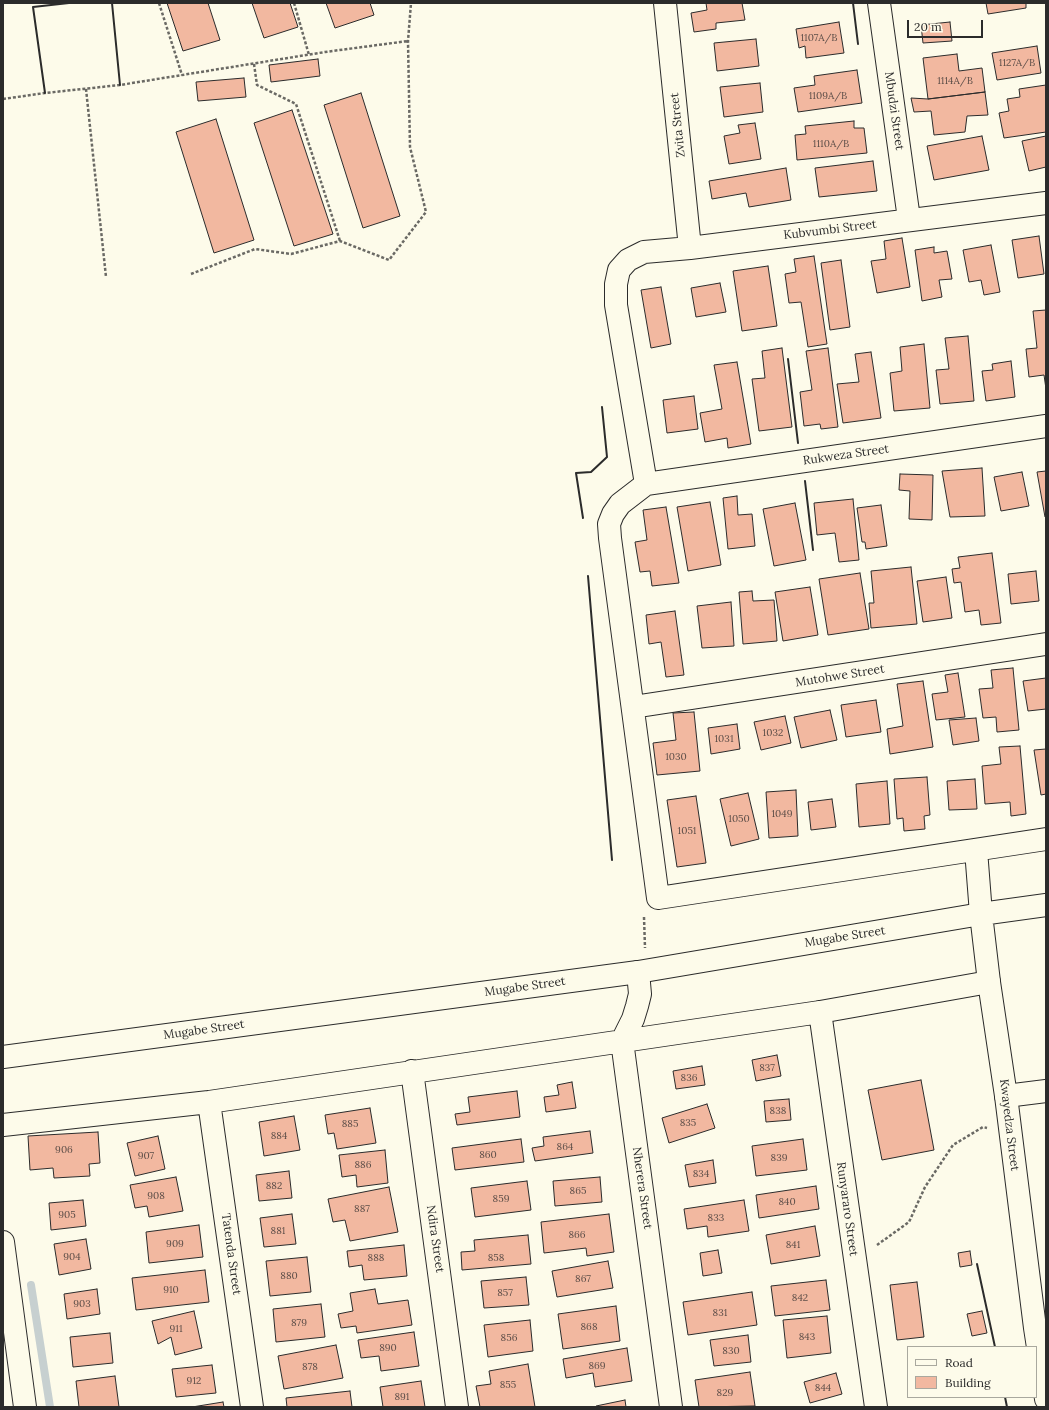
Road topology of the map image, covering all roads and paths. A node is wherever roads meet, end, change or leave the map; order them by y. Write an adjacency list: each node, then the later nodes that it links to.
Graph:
1 (159, 3): 9 (path)
2 (294, 3): 7 (path)
3 (411, 3): 6 (path)
4 (665, 3): 15 (street, Zvita Street)
5 (879, 3): 13 (street, Mbudzi Street)
6 (408, 42): 7 (path); 14 (path)
7 (309, 55): 8 (path)
8 (254, 64): 9 (path); 14 (path)
9 (182, 75): 10 (path)
10 (86, 89): 11 (path); 17 (path)
11 (3, 100)
12 (1046, 203): 13 (street, Kubvumbi Street)
13 (909, 219): 15 (street, Kubvumbi Street)
14 (340, 241): 16 (path)
15 (690, 248): 19 (street, Kubvumbi Street)
16 (191, 274)
17 (106, 277)
18 (1046, 426): 19 (street, Rukweza Street)
19 (646, 484): 21 (street)
20 (1046, 644): 21 (street, Mutohwe Street)
21 (633, 707): 24 (street)
22 (1046, 839): 23 (street)
23 (976, 850): 24 (street); 26 (street, Kwayedza Street)
24 (658, 898): 27 (path)
25 (1046, 905): 26 (street, Mugabe Street)
26 (981, 914): 27 (street, Mugabe Street); 28 (street, Kwayedza Street)
27 (642, 971): 30 (street); 31 (street, Mugabe Street)
28 (989, 982): 29 (street); 34 (street, Kwayedza Street)
29 (820, 1012): 30 (street); 39 (street, Runyararo Street)
30 (622, 1041): 32 (street); 45 (street, Nherera Street)
31 (3, 1057)
32 (412, 1071): 35 (street); 44 (street, Ndira Street)
33 (1046, 1091): 34 (street)
34 (1006, 1096): 37 (street, Kwayedza Street)
35 (209, 1102): 36 (street); 43 (street, Tatenda Street)
36 (3, 1125)
37 (1010, 1133): 39 (path); 40 (street, Kwayedza Street)
38 (3, 1242): 42 (street)
39 (854, 1257): 46 (street, Runyararo Street)
40 (1041, 1327): 41 (street, Kwayedza Street)
41 (1046, 1399)
42 (25, 1407)
43 (252, 1407)
44 (458, 1407)
45 (671, 1407)
46 (876, 1407)

